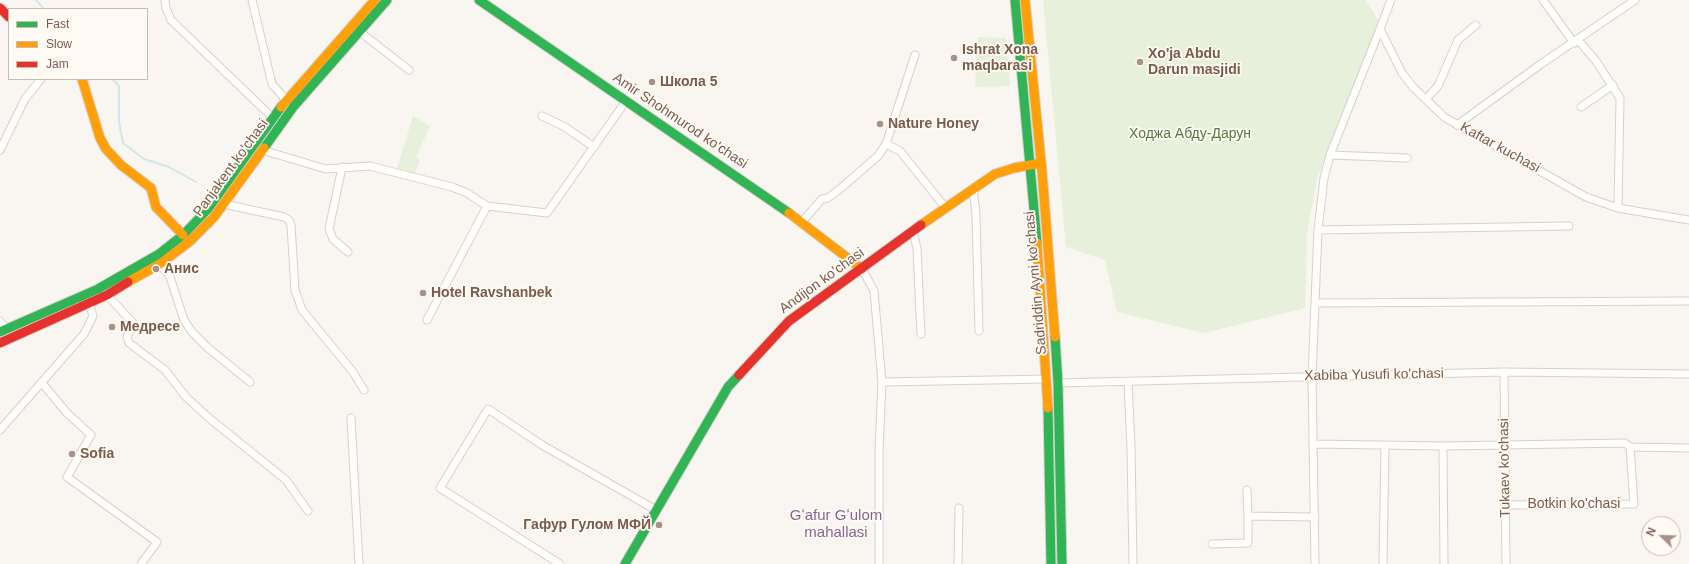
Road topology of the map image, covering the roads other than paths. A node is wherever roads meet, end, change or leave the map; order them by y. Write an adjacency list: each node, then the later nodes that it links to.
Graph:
1 (165, 0): 27 (street)
2 (252, 0): 23 (street)
3 (375, 0): 23 (main road, Panjakent ko'chasi)
4 (387, 0): 15 (main road, Panjakent ko'chasi)
5 (479, 0): 24 (main road, Amir Shohmurod ko'chasi)
6 (1016, 0): 36 (main road, Sadriddin Ayni ko'chasi)
7 (1026, 0): 35 (main road, Sadriddin Ayni ko'chasi)
8 (1391, 0): 14 (street)
9 (1543, 0): 16 (street)
10 (1635, 0): 16 (street)
11 (0, 8): 12 (main road)
12 (8, 16)
13 (1476, 25): 22 (street)
14 (1380, 29): 22 (street, Kaftar kuchasi); 33 (street)
15 (360, 32): 18 (street); 32 (main road, Panjakent ko'chasi)
16 (1576, 41): 21 (street); 28 (street)
17 (915, 55): 29 (street)
18 (409, 70)
19 (40, 80): 31 (street)
20 (82, 80): 48 (main road)
21 (1612, 85): 25 (street); 42 (street)
22 (1426, 99): 28 (street, Kaftar kuchasi)
23 (286, 100): 27 (main road, Panjakent ko'chasi)
24 (626, 101): 30 (street); 44 (main road, Amir Shohmurod ko'chasi)
25 (1581, 107)
26 (542, 116): 30 (street)
27 (272, 118): 48 (main road, Panjakent ko'chasi)
28 (1457, 125): 42 (street, Kaftar kuchasi)
29 (886, 144): 41 (street); 44 (street)
30 (594, 147): 40 (street)
31 (0, 150)
32 (262, 150): 37 (street); 39 (main road, Panjakent ko'chasi)
33 (1330, 154): 34 (street); 46 (street)
34 (1407, 158)
35 (1041, 163): 36 (main road, Andijon ko'chasi); 70 (main road, Sadriddin Ayni ko'chasi)
36 (1031, 165): 38 (main road, Andijon ko'chasi); 65 (main road, Sadriddin Ayni ko'chasi)
37 (342, 168): 40 (street); 49 (street)
38 (973, 188): 41 (main road, Andijon ko'chasi); 59 (street)
39 (224, 204): 50 (main road, Panjakent ko'chasi); 71 (street)
40 (487, 206): 56 (street)
41 (945, 207): 47 (main road, Andijon ko'chasi)
42 (1618, 208): 43 (street, Kaftar kuchasi)
43 (1689, 220)
44 (802, 222): 51 (main road, Amir Shohmurod ko'chasi)
45 (1569, 226): 46 (street)
46 (1318, 230): 55 (street)
47 (913, 231): 51 (main road, Andijon ko'chasi); 60 (street)
48 (183, 234): 58 (main road, Panjakent ko'chasi)
49 (348, 252)
50 (160, 264): 52 (main road, Panjakent ko'chasi); 67 (street)
51 (862, 269): 68 (street); 83 (main road, Andijon ko'chasi)
52 (107, 295): 54 (main road, Panjakent ko'chasi); 84 (street)
53 (1689, 301): 55 (street)
54 (89, 303): 61 (main road, Panjakent ko'chasi); 69 (street)
55 (1315, 303): 64 (street)
56 (427, 320)
57 (0, 321): 58 (street)
58 (4, 331)
59 (979, 331)
60 (921, 334)
61 (0, 343)
62 (1504, 372): 63 (street, Xabiba Yusufi ko'chasi); 64 (street, Xabiba Yusufi ko'chasi); 75 (street, Tukaev ko'chasi)
63 (1689, 374)
64 (1312, 376): 66 (street, Xabiba Yusufi ko'chasi); 74 (street)
65 (1047, 379): 68 (street); 94 (main road, Sadriddin Ayni ko'chasi)
66 (1128, 381): 70 (street, Xabiba Yusufi ko'chasi); 96 (street)
67 (250, 382)
68 (882, 382): 92 (street)
69 (42, 383): 73 (street); 88 (street)
70 (1058, 383): 95 (main road, Sadriddin Ayni ko'chasi)
71 (364, 390)
72 (351, 418): 89 (street)
73 (0, 430)
74 (1314, 444): 76 (street); 86 (street)
75 (1505, 444): 77 (street); 78 (street); 81 (street, Tukaev ko'chasi)
76 (1385, 446): 77 (street); 98 (street)
77 (1443, 446): 99 (street)
78 (1630, 448): 79 (street); 81 (street, Botkin ko'chasi)
79 (1689, 448)
80 (1247, 490): 85 (street)
81 (1505, 505): 100 (street, Tukaev ko'chasi)
82 (959, 508): 93 (street)
83 (656, 510): 90 (street); 91 (main road, Andijon ko'chasi)
84 (308, 511)
85 (1248, 516): 86 (street); 87 (street)
86 (1315, 517): 97 (street)
87 (1212, 544)
88 (141, 564)
89 (359, 564)
90 (560, 564)
91 (625, 564)
92 (879, 564)
93 (958, 564)
94 (1051, 564)
95 (1062, 564)
96 (1133, 564)
97 (1315, 564)
98 (1383, 564)
99 (1444, 564)
100 (1506, 564)

